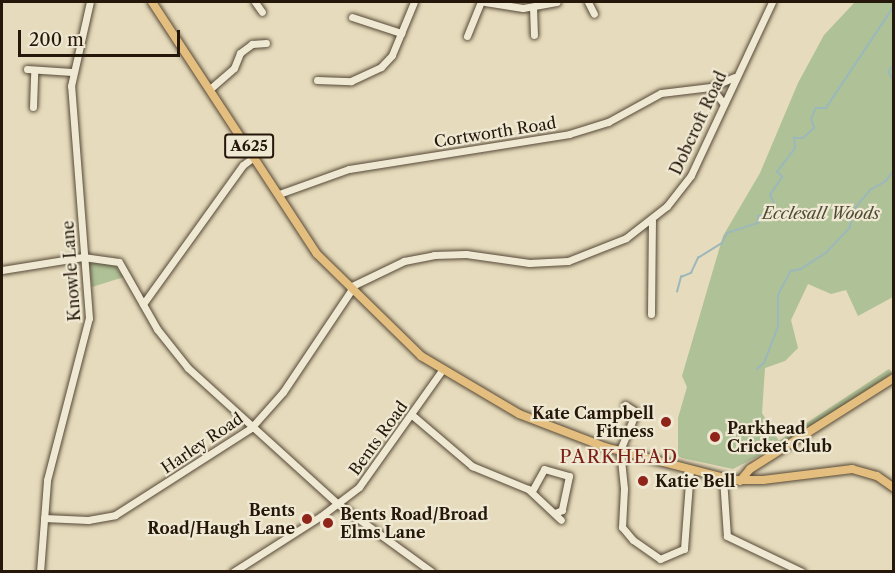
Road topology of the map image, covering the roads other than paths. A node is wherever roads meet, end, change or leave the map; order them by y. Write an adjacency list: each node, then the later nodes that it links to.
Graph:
1 (90, 2): 17 (street, Knowle Lane)
2 (152, 2): 21 (main road, A625)
3 (255, 2): 10 (street)
4 (414, 2): 13 (street)
5 (483, 2): 9 (street); 15 (street)
6 (553, 2): 9 (street)
7 (588, 2): 11 (street)
8 (772, 2): 18 (street, Dobcroft Road)
9 (533, 7): 14 (street)
10 (262, 12)
11 (594, 14)
12 (352, 17): 13 (street)
13 (401, 33): 19 (street)
14 (534, 35)
15 (466, 36)
16 (266, 43): 21 (street)
17 (72, 72): 23 (street); 27 (street, Knowle Lane)
18 (736, 75): 20 (street, Cortworth Road); 22 (street, Dobcroft Road)
19 (316, 80)
20 (711, 87): 22 (street); 25 (street, Cortworth Road)
21 (211, 88): 24 (main road, A625)
22 (723, 104): 26 (street, Dobcroft Road)
23 (33, 107)
24 (255, 156): 25 (main road, A625); 30 (street)
25 (279, 194): 29 (main road, A625)
26 (652, 220): 29 (street, Dobcroft Road); 31 (street)
27 (83, 257): 28 (street); 30 (street); 47 (street, Knowle Lane)
28 (2, 270)
29 (351, 288): 32 (main road, A625); 36 (street, Harley Road)
30 (142, 304): 36 (street)
31 (651, 314)
32 (443, 369): 35 (street, Bents Road); 37 (main road, A625)
33 (894, 378): 38 (main road)
34 (625, 405): 37 (street)
35 (412, 414): 44 (street); 45 (street, Bents Road)
36 (251, 428): 45 (street); 47 (street, Harley Road)
37 (620, 450): 39 (main road, A625); 39 (street)
38 (752, 468): 40 (main road); 41 (main road); 42 (main road)
39 (690, 469): 40 (main road, A625)
40 (723, 478): 42 (main road, A625); 52 (street)
41 (763, 480): 42 (main road, A625); 43 (main road, A625)
42 (740, 481)
43 (894, 488)
44 (532, 491): 46 (street); 46 (street)
45 (338, 504): 49 (street); 51 (street, Bents Road)
46 (555, 513): 48 (street)
47 (44, 518): 50 (street, Knowle Lane)
48 (561, 520)
49 (426, 570)
50 (40, 572)
51 (233, 572)
52 (802, 572)

